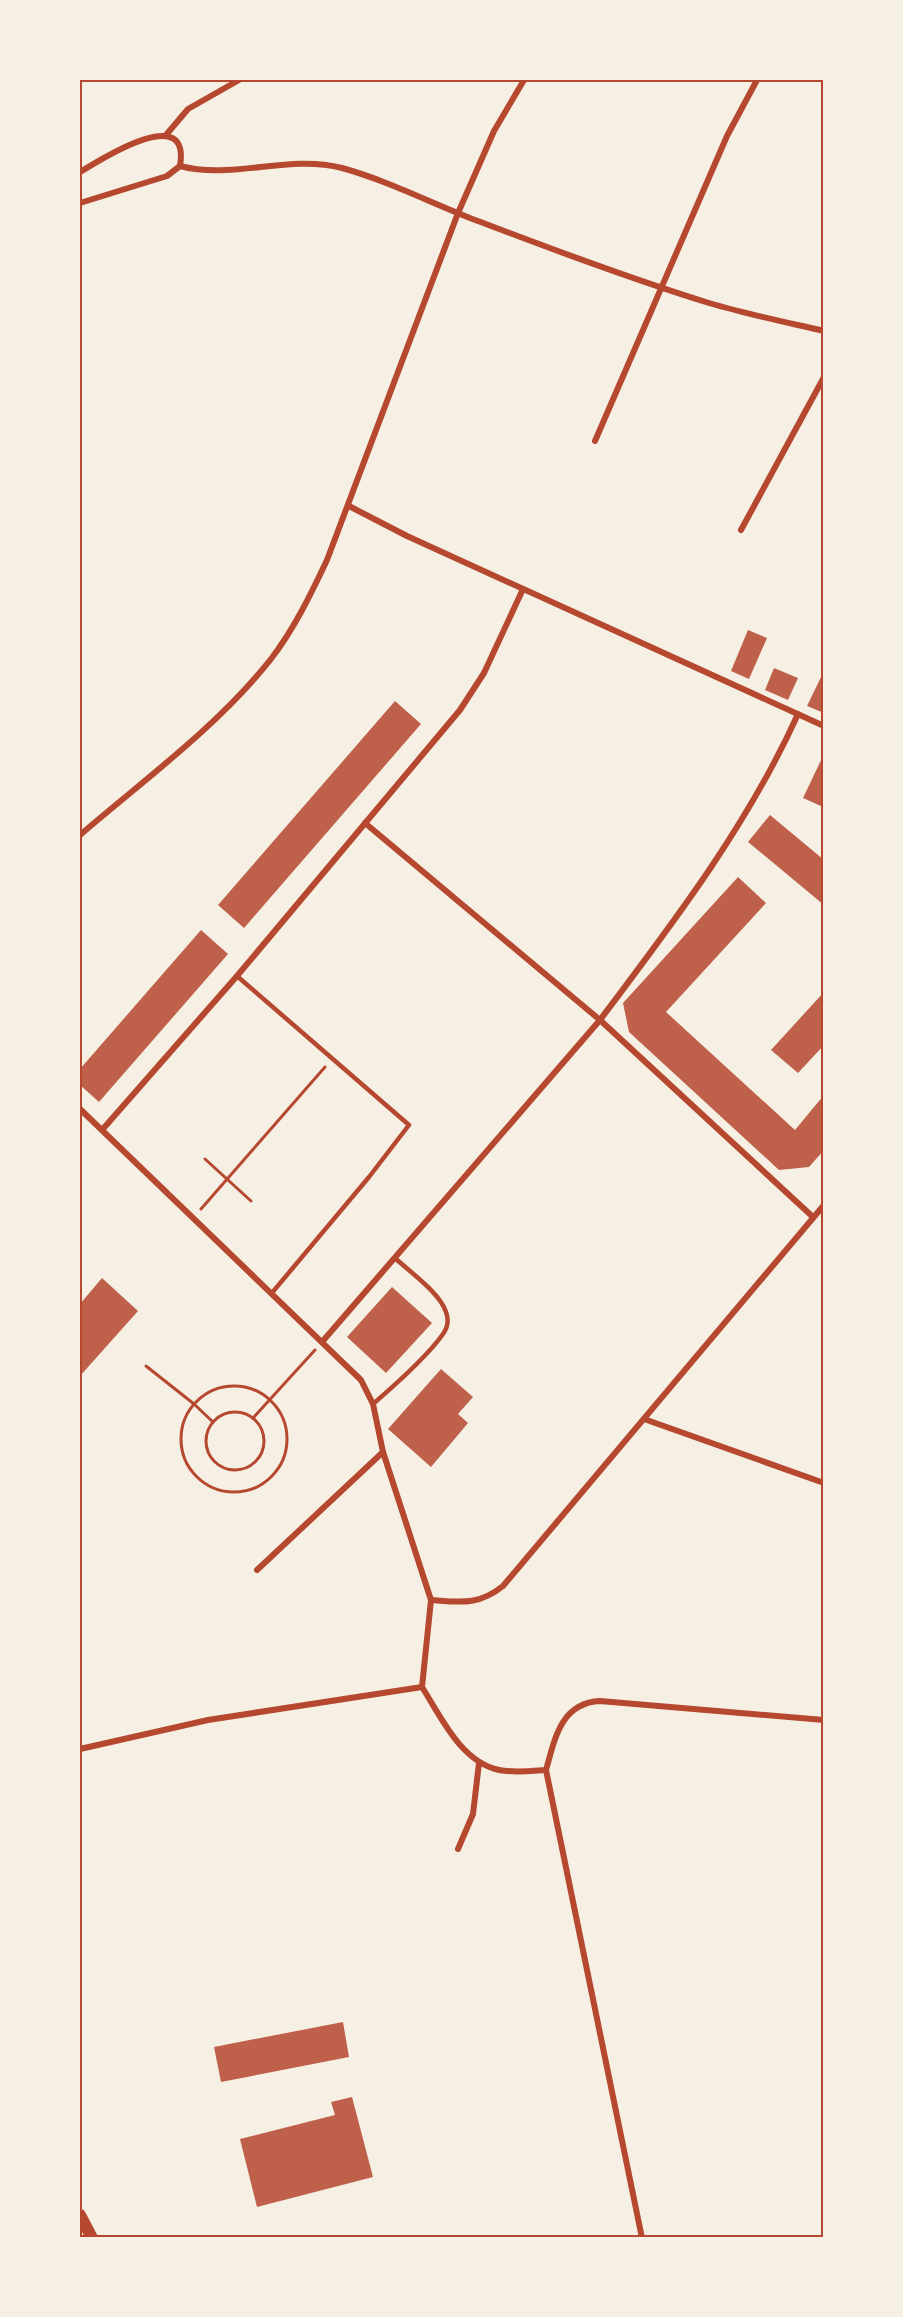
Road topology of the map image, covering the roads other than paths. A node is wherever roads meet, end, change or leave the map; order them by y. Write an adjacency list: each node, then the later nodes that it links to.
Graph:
1 (239, 80): 4 (street)
2 (524, 80): 10 (street)
3 (757, 80): 11 (street)
4 (166, 135): 5 (street); 6 (street)
5 (180, 166): 8 (street); 10 (street)
6 (80, 172)
7 (80, 196): 8 (street)
8 (88, 200): 9 (street)
9 (80, 203)
10 (458, 213): 11 (street); 15 (street)
11 (662, 288): 12 (street); 14 (street)
12 (824, 331)
13 (824, 377): 16 (street)
14 (595, 441)
15 (348, 506): 17 (street); 21 (street)
16 (741, 530)
17 (523, 589): 18 (street); 20 (street)
18 (798, 714): 19 (street); 23 (street)
19 (824, 726)
20 (365, 823): 22 (street); 23 (street)
21 (80, 835)
22 (237, 976): 25 (street); 29 (lane)
23 (600, 1020): 27 (street); 28 (street)
24 (80, 1108): 25 (street)
25 (102, 1130): 29 (street)
26 (824, 1204): 27 (street)
27 (813, 1217): 32 (street)
28 (395, 1258): 30 (street); 31 (lane)
29 (271, 1294): 30 (street)
30 (322, 1342): 31 (street)
31 (374, 1404): 33 (street)
32 (644, 1419): 34 (street); 36 (street)
33 (383, 1452): 35 (street); 36 (street)
34 (824, 1483)
35 (257, 1570)
36 (431, 1600): 37 (street)
37 (422, 1687): 39 (street); 40 (street)
38 (824, 1720): 41 (street)
39 (80, 1749)
40 (479, 1763): 41 (street); 42 (street)
41 (546, 1770): 45 (street)
42 (458, 1849)
43 (80, 2215): 44 (main road)
44 (92, 2238)
45 (642, 2238)

